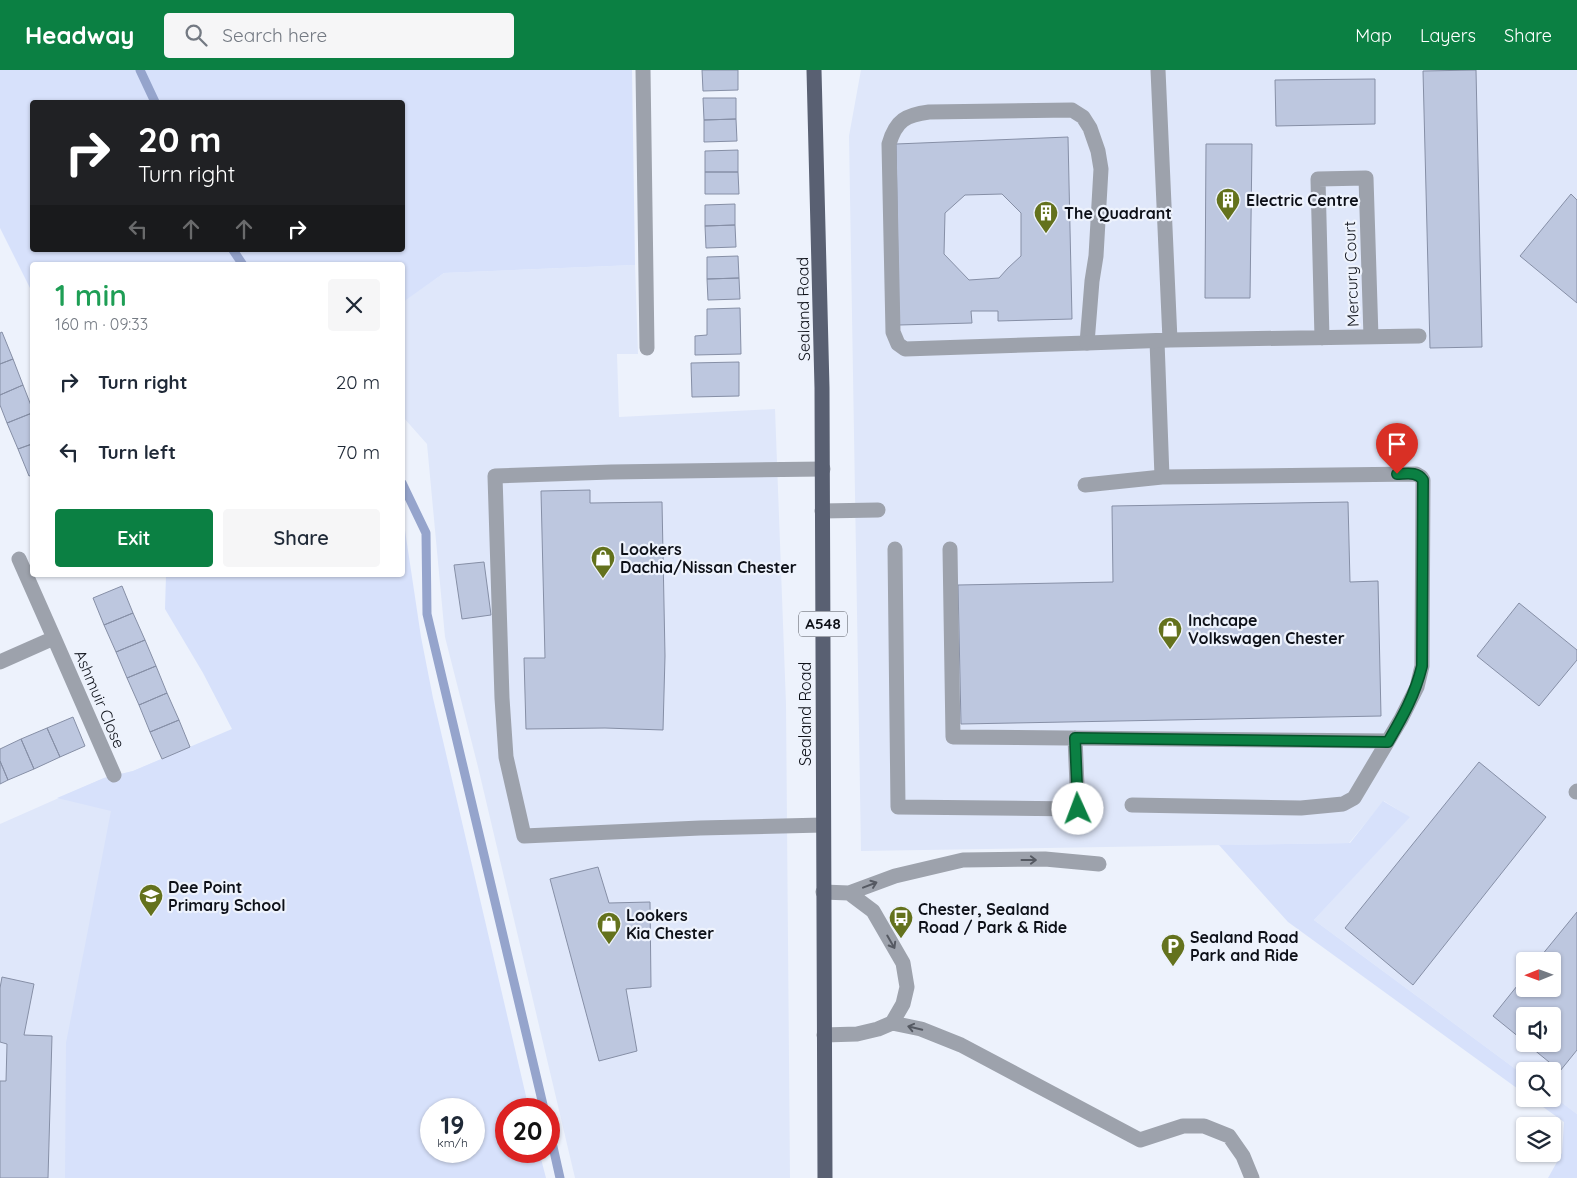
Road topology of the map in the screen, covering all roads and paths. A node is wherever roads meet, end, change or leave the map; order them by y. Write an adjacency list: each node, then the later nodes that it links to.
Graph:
1 (643, 70): 9 (street)
2 (814, 70): 10 (main road, Sealand Road / A548)
3 (1158, 70): 7 (street)
4 (1419, 336): 5 (street, Mercury Court)
5 (1371, 337): 6 (street, Mercury Court); 6 (street, Mercury Court)
6 (1322, 338): 7 (street, Mercury Court)
7 (1164, 341): 8 (street, Mercury Court); 11 (street)
8 (1087, 343): 8 (street, Mercury Court)
9 (647, 348)
10 (823, 469): 14 (main road, Sealand Road / A548); 24 (street)
11 (1162, 476): 12 (street); 21 (street)
12 (1086, 485)
13 (878, 510): 14 (street)
14 (822, 511): 24 (main road, Sealand Road / A548)
15 (895, 549): 20 (street)
16 (950, 549): 20 (street)
17 (19, 559): 18 (street, Ashmuir Close)
18 (54, 638): 19 (street, Ashmuir Close); 22 (street, Ashmuir Close)
19 (0, 662)
20 (1075, 738): 21 (street)
21 (1388, 742): 23 (street)
22 (114, 775)
23 (1132, 805)
24 (823, 825): 26 (main road, Sealand Road / A548)
25 (1099, 864): 27 (street, one-way to 25)
26 (823, 892): 27 (street); 29 (main road, Sealand Road / A548)
27 (849, 893): 28 (street, one-way to 28)
28 (892, 1023): 29 (street); 31 (street, one-way to 28)
29 (824, 1035): 30 (main road, Sealand Road / A548)
30 (825, 1178)
31 (1252, 1178)

